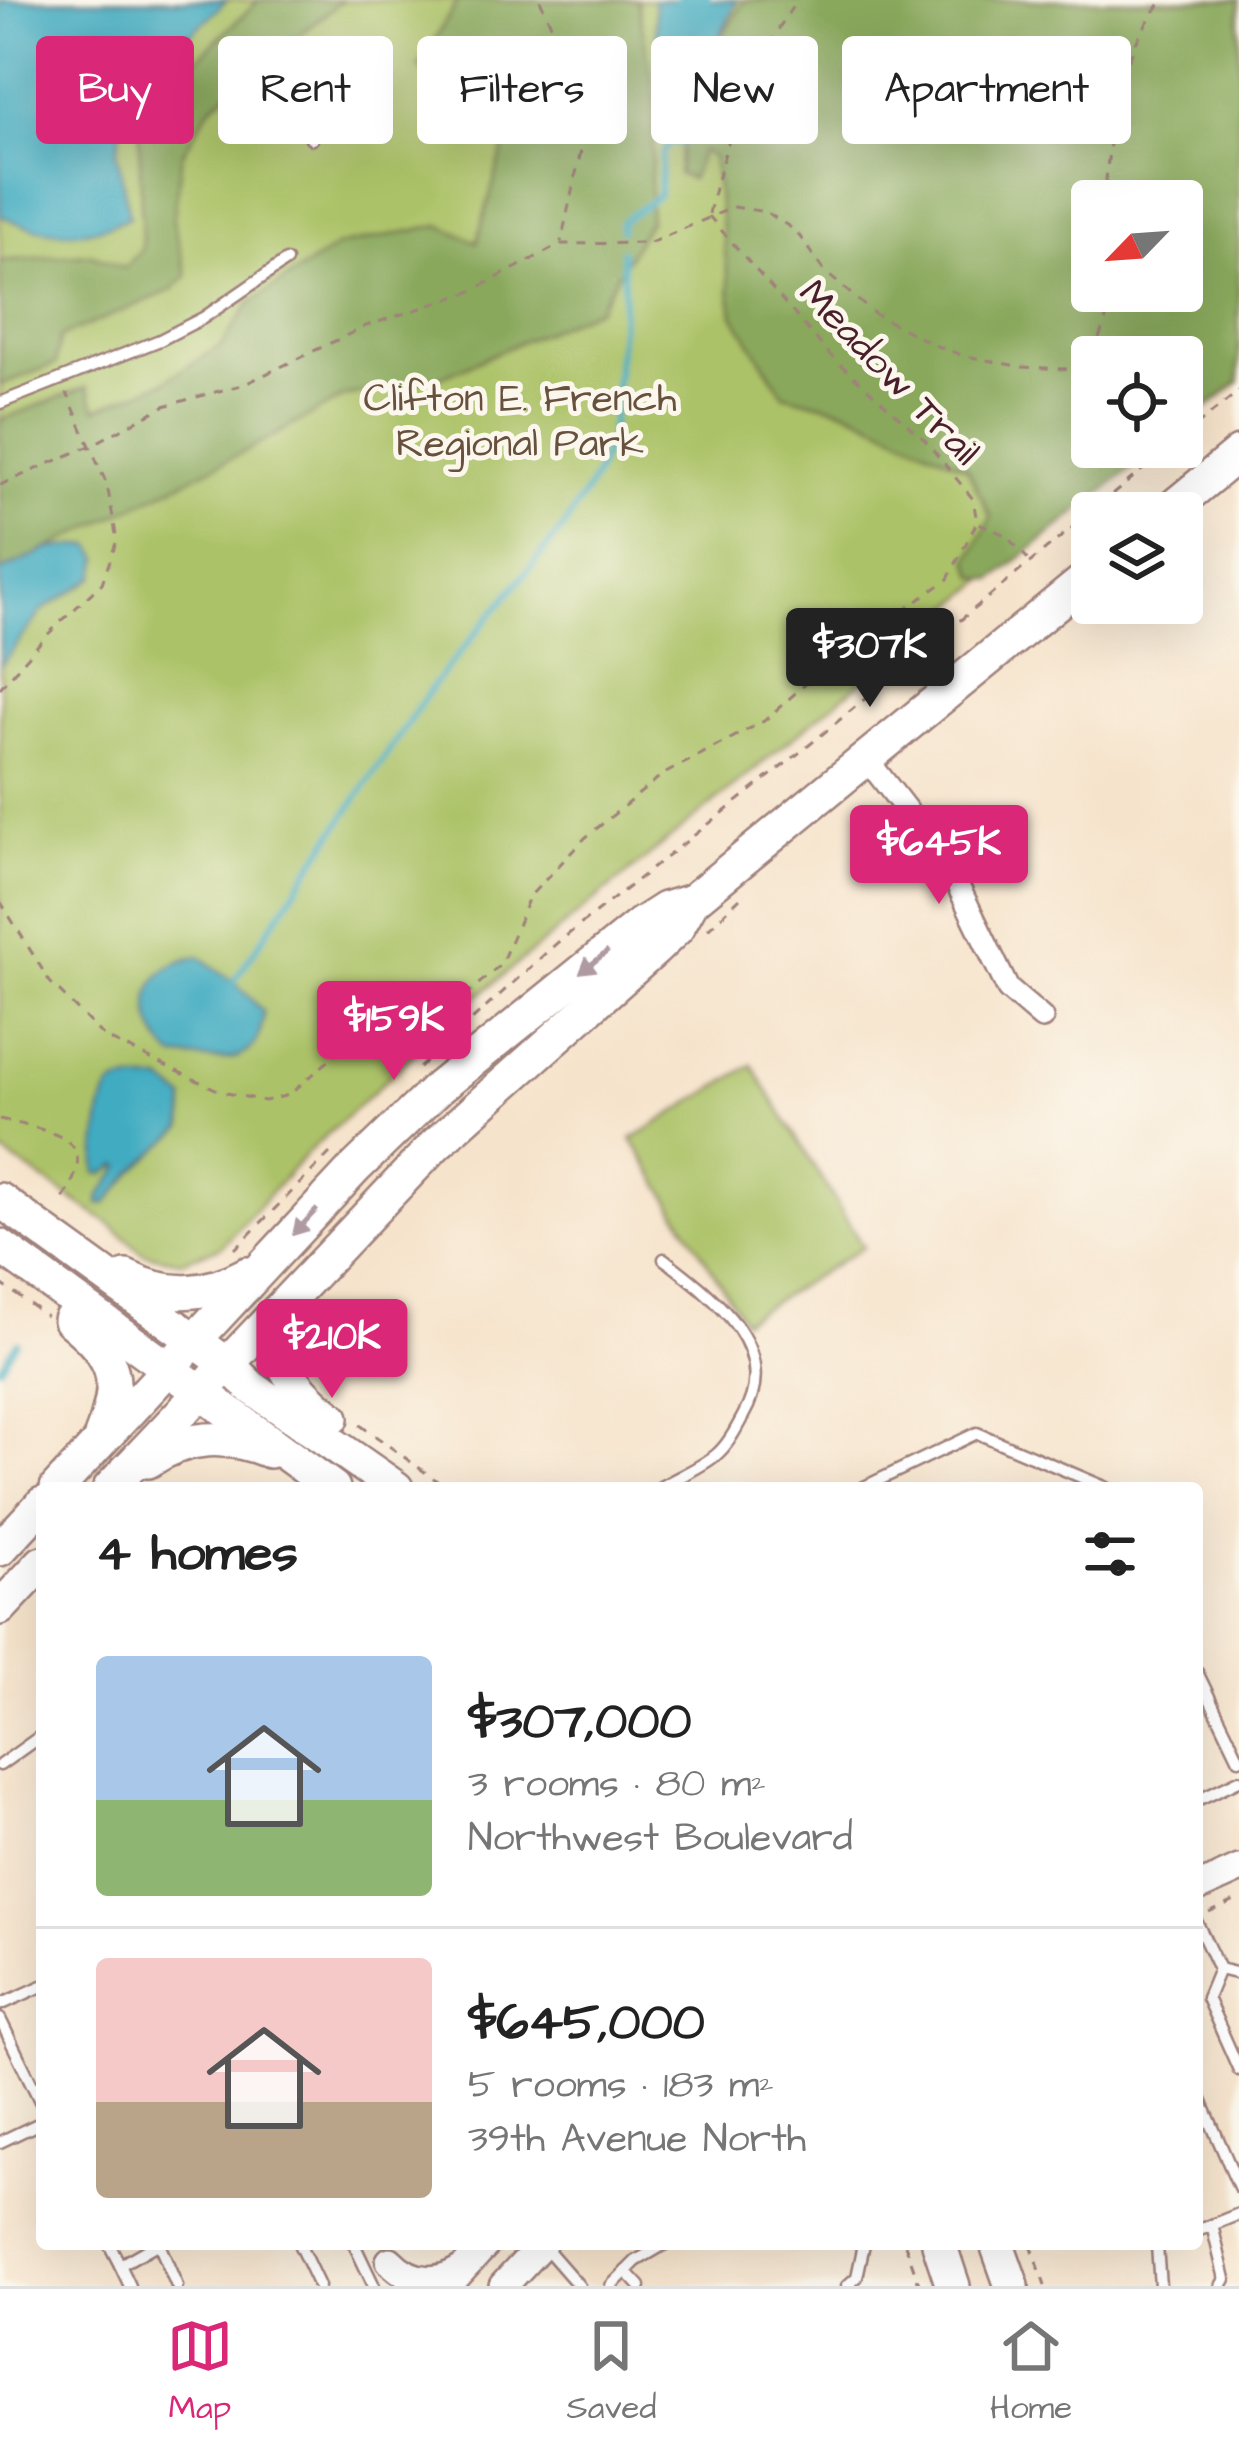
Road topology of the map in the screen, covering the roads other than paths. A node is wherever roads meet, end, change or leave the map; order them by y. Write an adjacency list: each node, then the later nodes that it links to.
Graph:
1 (286, 261): 2 (lane)
2 (0, 403)
3 (1239, 453): 4 (main road)
4 (1192, 492)
5 (1071, 591): 6 (main road)
6 (866, 758): 7 (main road); 8 (street)
7 (692, 901): 13 (main road, one-way to 13); 15 (main road)
8 (1042, 1018)
9 (0, 1200): 14 (main road)
10 (0, 1246): 18 (main road)
11 (664, 1259): 28 (lane)
12 (0, 1263): 20 (main road)
13 (265, 1264): 14 (main road); 16 (main road)
14 (95, 1267): 16 (main road)
15 (297, 1288): 17 (main road); 27 (main road)
16 (195, 1340): 17 (main road); 18 (main road)
17 (227, 1364): 19 (main road); 26 (main road)
18 (168, 1369): 19 (main road); 20 (main road)
19 (200, 1391): 21 (main road); 23 (main road)
20 (98, 1445): 22 (main road)
21 (305, 1468): 24 (main road); 25 (main road)
22 (63, 1482)
23 (116, 1482)
24 (117, 1482)
25 (325, 1482)
26 (387, 1482)
27 (410, 1482)
28 (669, 1482)
29 (875, 1482): 30 (lane)
30 (1093, 1482)
31 (36, 1510): 32 (main road)
32 (0, 1549)
33 (36, 1569): 34 (main road)
34 (0, 1608)
35 (1203, 1684): 37 (lane)
36 (36, 1739): 38 (lane)
37 (1239, 1759)
38 (0, 1765)
39 (1239, 1780): 40 (lane)
40 (1203, 1797)
41 (1239, 1869): 42 (street)
42 (1203, 1885)
43 (1203, 1934): 44 (lane)
44 (1220, 1969): 45 (lane); 49 (lane)
45 (1239, 1974)
46 (36, 1991): 47 (lane)
47 (0, 2005)
48 (0, 2019): 50 (lane)
49 (1239, 2069)
50 (36, 2093)
51 (1203, 2104): 54 (lane)
52 (36, 2125): 53 (lane)
53 (0, 2142)
54 (1239, 2187)
55 (1239, 2214): 56 (lane)
56 (1212, 2225): 57 (lane); 89 (lane)
57 (1203, 2228)
58 (113, 2250): 73 (lane)
59 (147, 2250): 73 (lane)
60 (161, 2250): 77 (lane)
61 (302, 2250): 78 (lane)
62 (357, 2250): 79 (lane)
63 (480, 2250): 75 (street)
64 (537, 2250): 80 (street)
65 (548, 2250): 81 (lane)
66 (656, 2250): 74 (lane)
67 (863, 2250): 84 (lane)
68 (941, 2250): 85 (main road)
69 (999, 2250): 86 (main road)
70 (1017, 2250): 87 (main road)
71 (1158, 2250): 88 (lane)
72 (391, 2264): 75 (street)
73 (120, 2265): 76 (lane)
74 (626, 2271): 82 (lane); 83 (lane)
75 (454, 2278)
76 (130, 2286)
77 (178, 2286)
78 (319, 2286)
79 (374, 2286)
80 (503, 2286)
81 (579, 2286)
82 (611, 2286)
83 (640, 2286)
84 (847, 2286)
85 (953, 2286)
86 (1012, 2286)
87 (1029, 2286)
88 (1160, 2286)
89 (1221, 2286)

